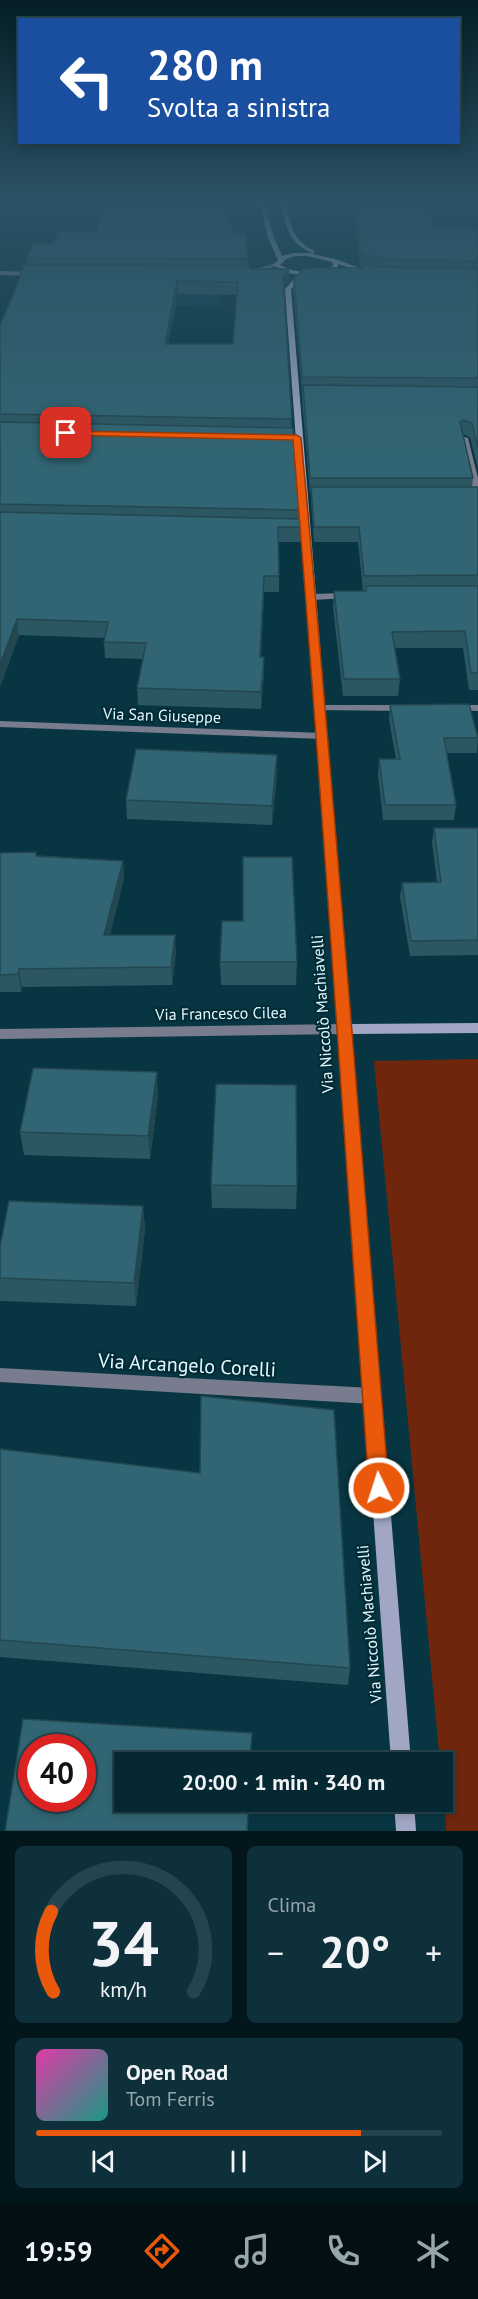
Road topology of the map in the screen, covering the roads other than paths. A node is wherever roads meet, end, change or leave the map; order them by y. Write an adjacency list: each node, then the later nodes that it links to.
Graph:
1 (290, 286): 3 (street, Via Niccolò Machiavelli)
2 (286, 438): 3 (street)
3 (297, 438): 6 (street, Via Niccolò Machiavelli)
4 (464, 438): 5 (street)
5 (478, 495): 8 (street)
6 (302, 497): 7 (street); 10 (street, Via Niccolò Machiavelli)
7 (313, 497)
8 (466, 497)
9 (364, 596): 10 (street)
10 (311, 597): 11 (street, Via Niccolò Machiavelli)
11 (321, 708): 12 (street); 16 (street, Via Niccolò Machiavelli)
12 (420, 708)
13 (443, 708): 14 (street)
14 (478, 708)
15 (0, 724): 16 (street, Via San Giuseppe)
16 (323, 736): 18 (street, Via Niccolò Machiavelli)
17 (478, 1028): 18 (street, Via Francesco Cilea)
18 (344, 1029): 19 (street, Via Francesco Cilea); 21 (street, Via Niccolò Machiavelli)
19 (0, 1034)
20 (0, 1376): 21 (street, Via Arcangelo Corelli)
21 (372, 1396): 22 (street, Via Niccolò Machiavelli)
22 (400, 1752)
23 (405, 1812): 24 (street)
24 (406, 1831)

